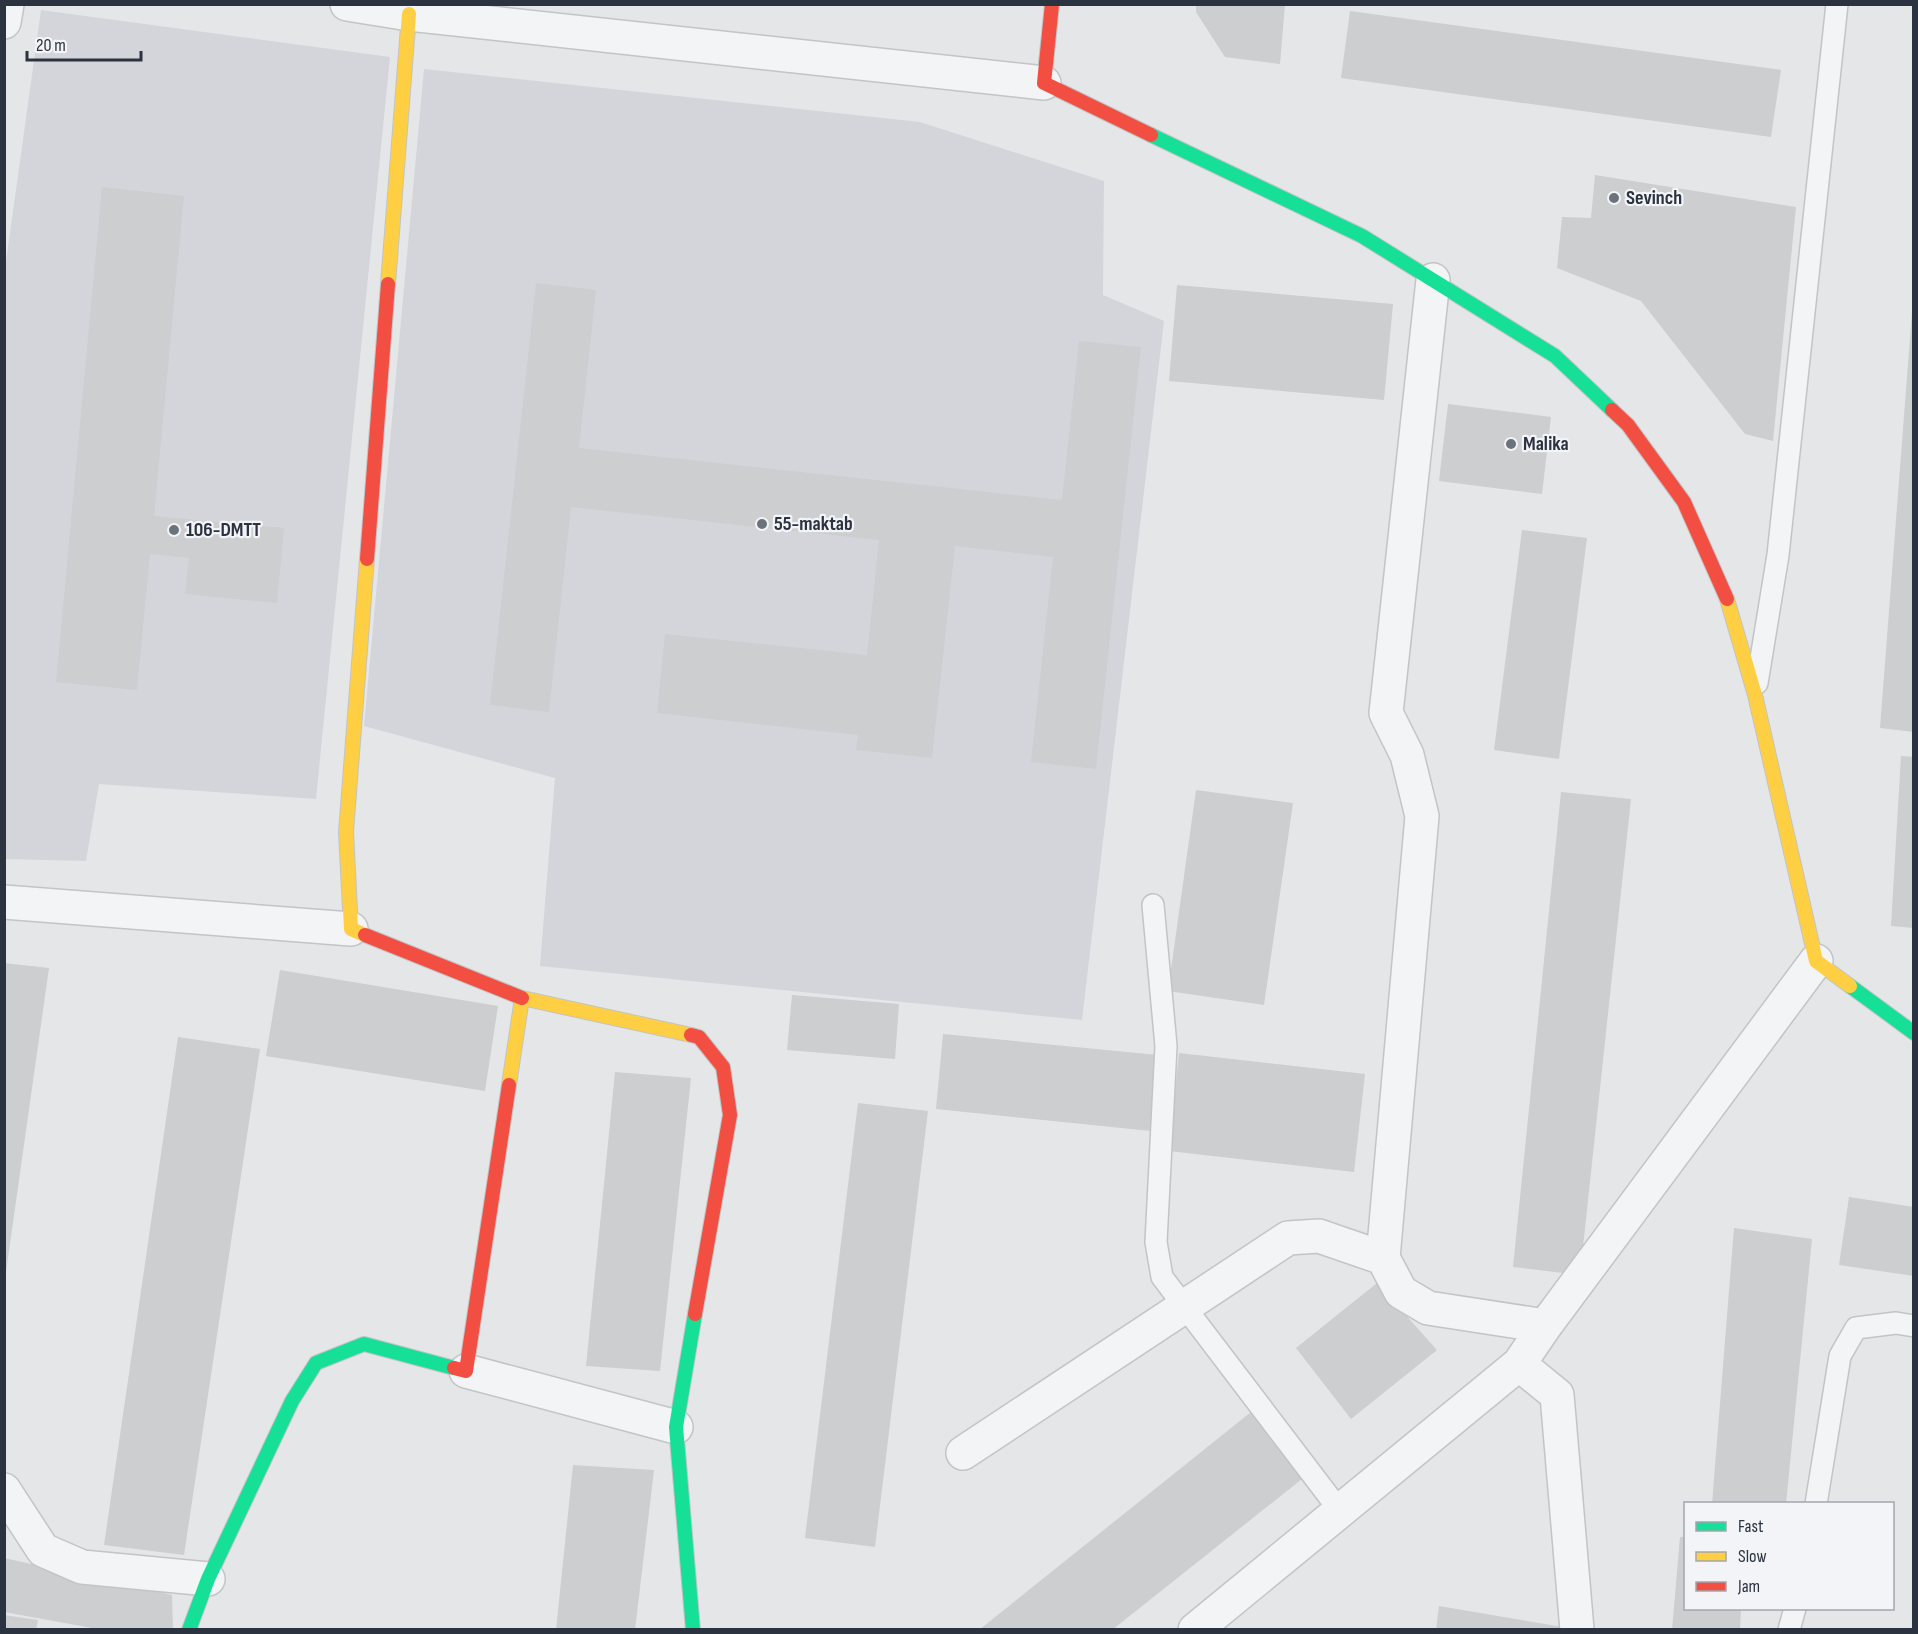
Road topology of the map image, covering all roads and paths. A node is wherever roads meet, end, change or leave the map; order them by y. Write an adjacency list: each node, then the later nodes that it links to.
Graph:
1 (7, 4): 6 (street)
2 (347, 4): 5 (street)
3 (1052, 4): 7 (street)
4 (1837, 4): 9 (lane)
5 (409, 14): 7 (street); 12 (street)
6 (4, 22)
7 (1044, 83): 8 (street)
8 (1433, 280): 9 (street); 16 (street)
9 (1755, 695): 13 (street)
10 (4, 902): 12 (street)
11 (1153, 905): 17 (lane)
12 (351, 929): 14 (street)
13 (1816, 961): 15 (street); 18 (street)
14 (522, 998): 21 (street); 22 (street)
15 (1914, 1033)
16 (1383, 1258): 17 (street); 18 (street)
17 (1183, 1308): 23 (street); 26 (lane)
18 (1545, 1326): 20 (street)
19 (1914, 1326): 25 (lane)
20 (1519, 1364): 26 (street); 32 (street)
21 (466, 1371): 22 (street); 27 (street)
22 (676, 1427): 30 (street)
23 (963, 1453)
24 (4, 1490): 27 (street)
25 (1816, 1502)
26 (1340, 1511): 31 (street)
27 (207, 1579): 29 (street)
28 (1794, 1610): 33 (lane)
29 (189, 1629)
30 (693, 1629)
31 (1195, 1629)
32 (1577, 1629)
33 (1789, 1629)

